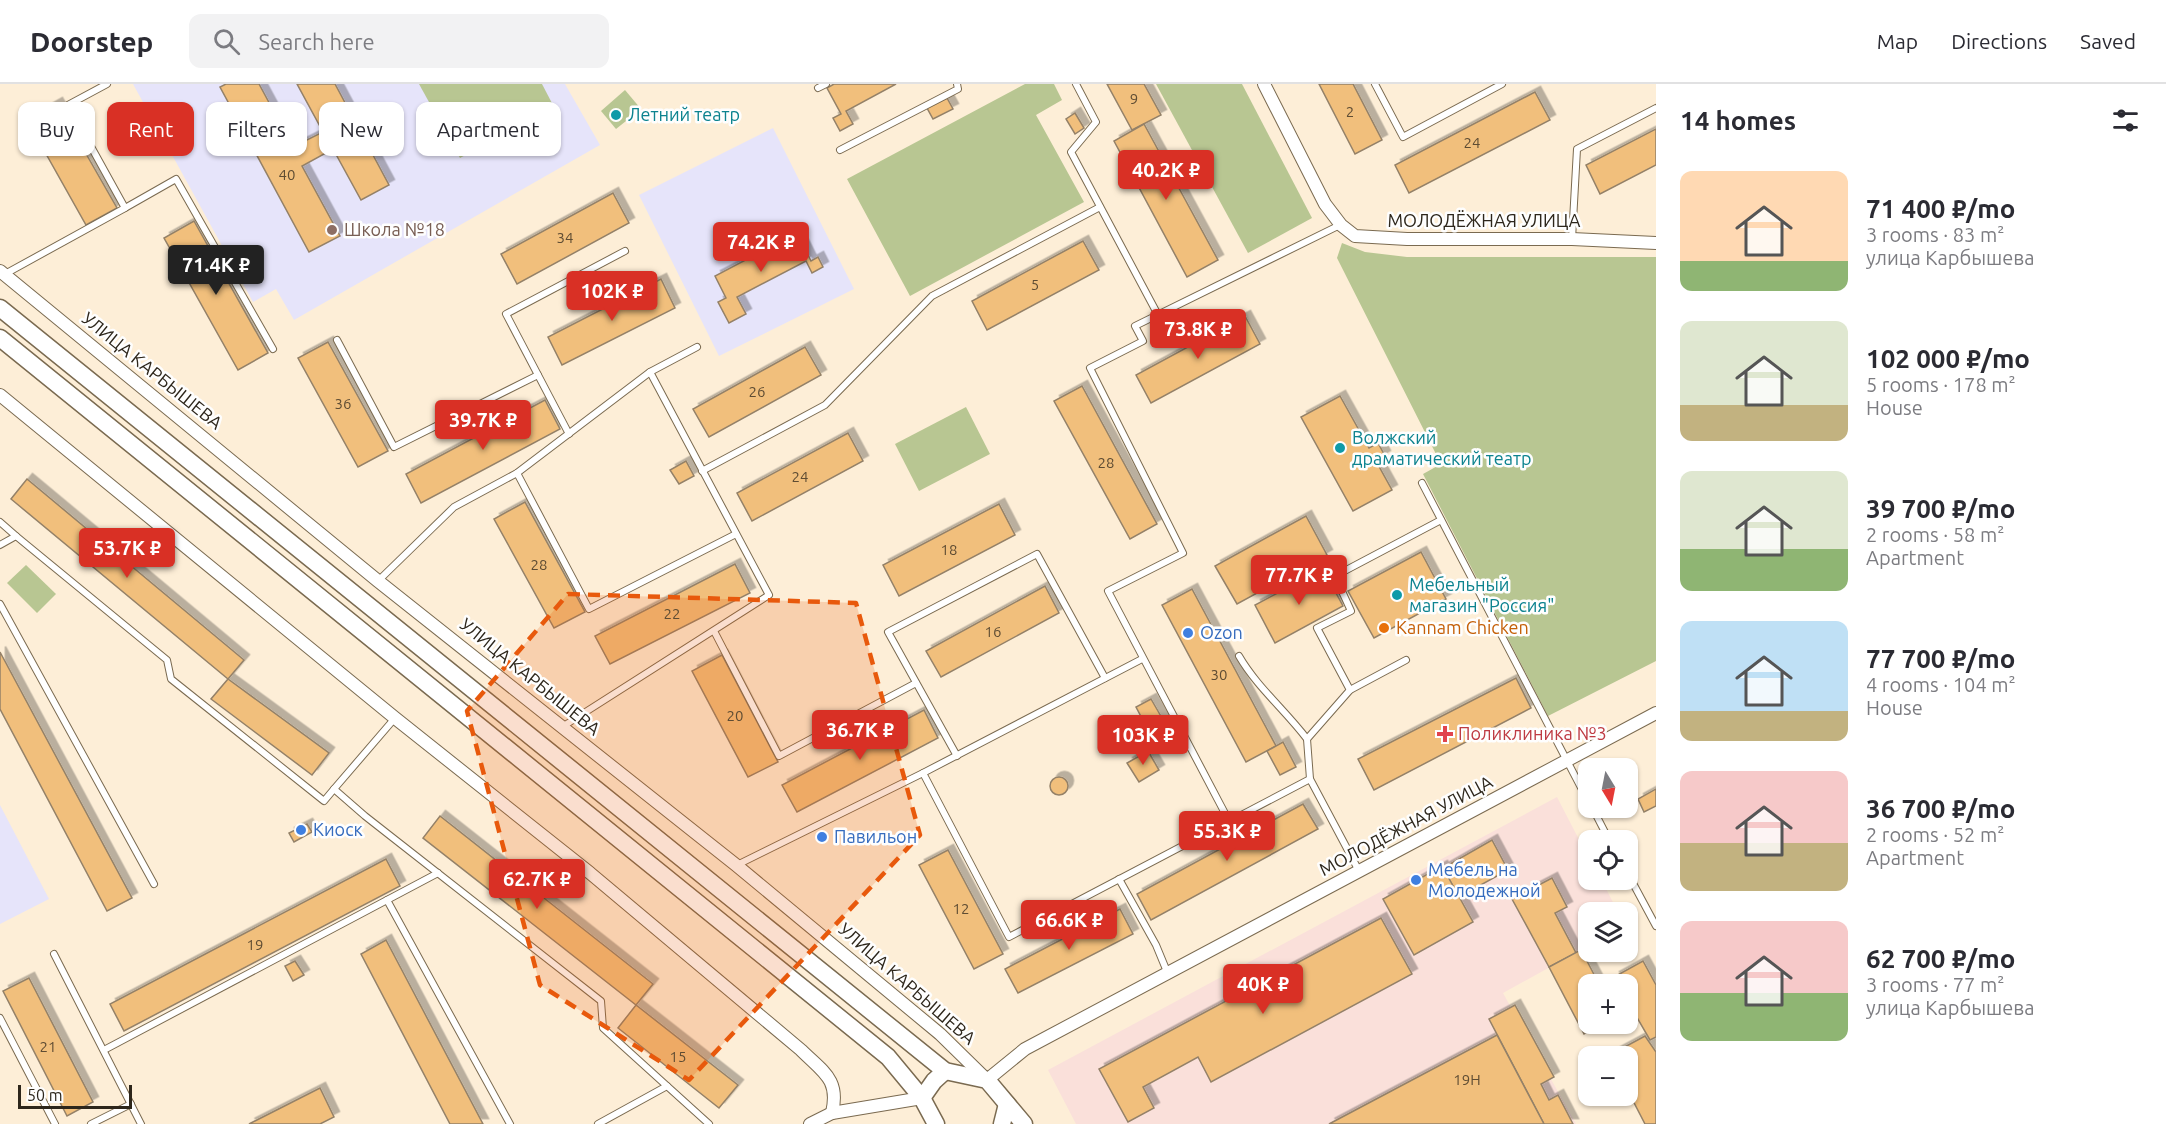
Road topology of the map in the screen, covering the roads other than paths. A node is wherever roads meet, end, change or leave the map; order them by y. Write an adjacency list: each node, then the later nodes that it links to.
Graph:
1 (107, 84): 12 (lane)
2 (826, 84): 8 (lane)
3 (957, 84): 10 (lane)
4 (1076, 84): 11 (lane)
5 (1264, 84): 13 (street, МОЛОДЁЖНАЯ УЛИЦА)
6 (1375, 84): 7 (lane)
7 (1500, 84)
8 (818, 88)
9 (1656, 108): 14 (lane)
10 (840, 150)
11 (1100, 207): 19 (lane); 28 (lane)
12 (125, 208): 17 (lane); 23 (lane)
13 (1341, 225): 14 (street, МОЛОДЁЖНАЯ УЛИЦА); 19 (lane)
14 (1572, 238): 15 (street, МОЛОДЁЖНАЯ УЛИЦА)
15 (1656, 243)
16 (625, 251): 25 (lane)
17 (2, 273): 36 (street, УЛИЦА КАРБЫШЕВА)
18 (0, 308): 68 (street)
19 (1158, 315): 40 (lane)
20 (0, 338): 71 (street)
21 (337, 340): 25 (lane)
22 (697, 346): 24 (lane)
23 (273, 350)
24 (650, 372): 27 (lane); 28 (lane)
25 (538, 375): 27 (lane)
26 (0, 395): 46 (street)
27 (569, 434): 29 (lane)
28 (702, 471): 33 (lane)
29 (517, 473): 33 (lane); 36 (lane)
30 (1422, 483): 31 (lane)
31 (1441, 520): 44 (lane); 50 (lane)
32 (0, 522): 34 (lane)
33 (736, 534): 38 (lane)
34 (16, 536): 35 (lane); 54 (lane)
35 (0, 545)
36 (378, 581): 47 (street, УЛИЦА КАРБЫШЕВА)
37 (0, 604): 60 (lane)
38 (714, 631): 43 (lane); 47 (lane)
39 (1239, 656): 48 (lane)
40 (1142, 659): 42 (lane); 55 (lane)
41 (1406, 660): 44 (lane)
42 (1105, 678): 43 (lane); 49 (lane)
43 (916, 683): 49 (lane)
44 (1350, 690): 48 (lane)
45 (1656, 713): 50 (street, МОЛОДЁЖНАЯ УЛИЦА)
46 (395, 718): 54 (lane); 74 (street)
47 (561, 727): 56 (street, УЛИЦА КАРБЫШЕВА)
48 (1307, 739): 52 (lane)
49 (957, 756): 51 (lane)
50 (1567, 760): 53 (lane); 57 (street, МОЛОДЁЖНАЯ УЛИЦА)
51 (922, 772): 56 (lane); 59 (lane)
52 (1310, 779): 55 (lane); 57 (lane)
53 (1578, 781)
54 (334, 789): 58 (lane)
55 (1229, 821): 59 (lane)
56 (736, 865): 69 (street, УЛИЦА КАРБЫШЕВА)
57 (1359, 871): 65 (street, МОЛОДЁЖНАЯ УЛИЦА)
58 (438, 873): 62 (lane); 70 (lane)
59 (1119, 879): 65 (lane)
60 (154, 884)
61 (1637, 890): 63 (lane)
62 (387, 900): 67 (lane); 78 (lane)
63 (1656, 926)
64 (54, 954): 67 (lane)
65 (1168, 974): 69 (street, МОЛОДЁЖНАЯ УЛИЦА)
66 (0, 1018): 75 (lane)
67 (104, 1050): 72 (lane)
68 (945, 1071): 69 (street); 71 (street)
69 (987, 1080): 73 (street, УЛИЦА КАРБЫШЕВА)
70 (667, 1086): 79 (lane); 80 (lane)
71 (922, 1098): 74 (street); 82 (street)
72 (131, 1104): 76 (lane); 77 (lane)
73 (1007, 1104): 83 (street); 84 (street, УЛИЦА КАРБЫШЕВА)
74 (832, 1113): 81 (street)
75 (56, 1124)
76 (91, 1124)
77 (141, 1124)
78 (510, 1124)
79 (598, 1124)
80 (709, 1124)
81 (810, 1124)
82 (936, 1124)
83 (1002, 1124)
84 (1024, 1124)

